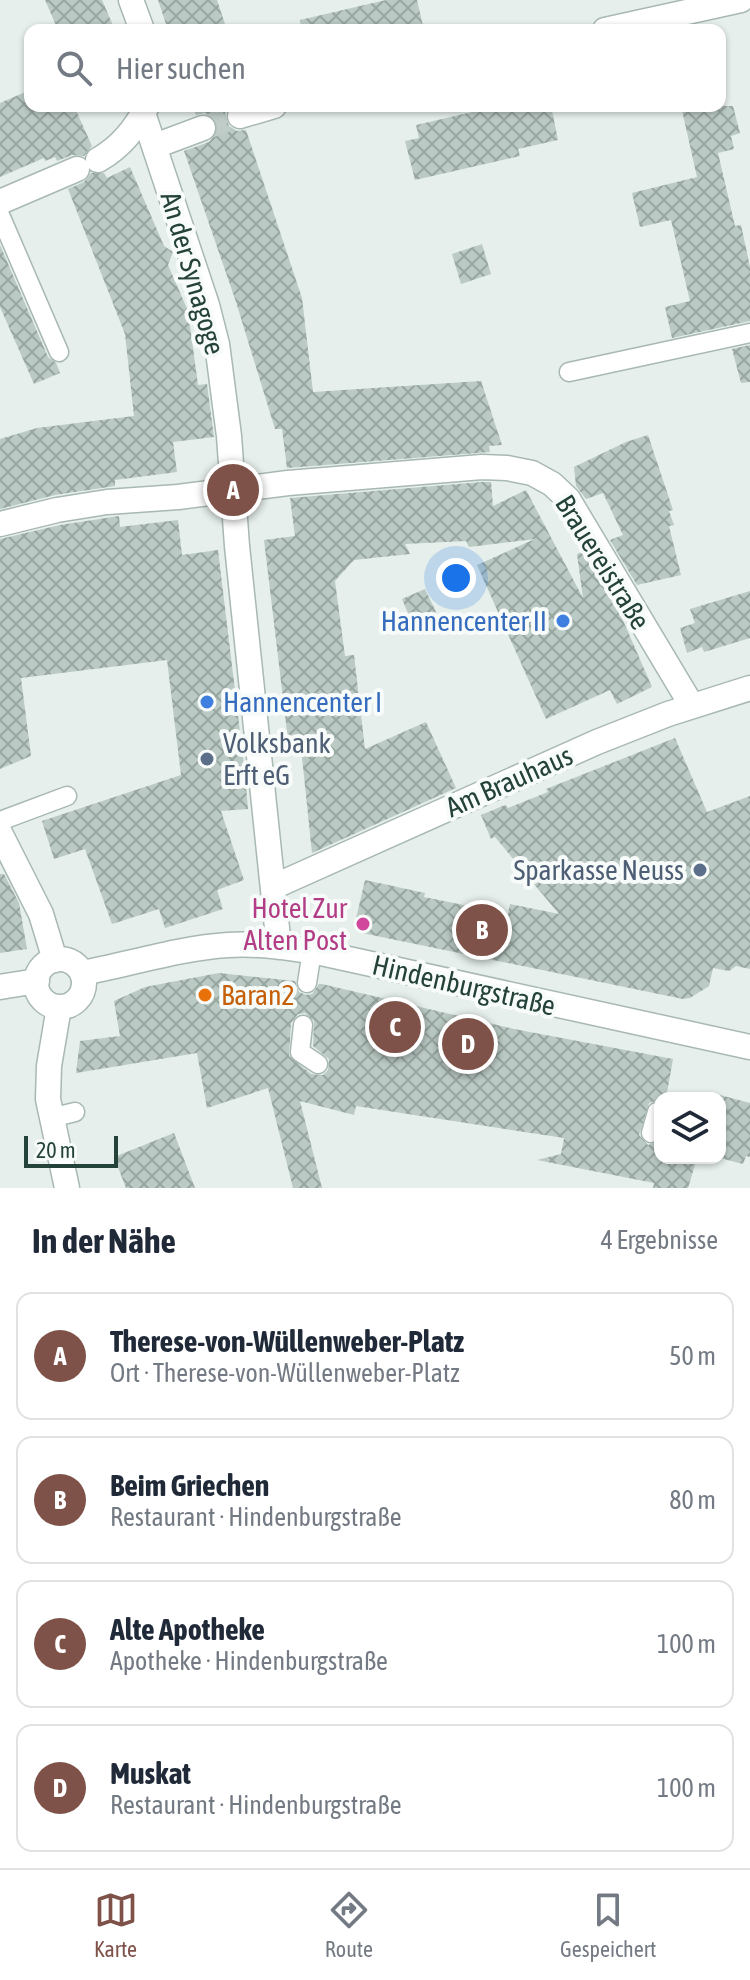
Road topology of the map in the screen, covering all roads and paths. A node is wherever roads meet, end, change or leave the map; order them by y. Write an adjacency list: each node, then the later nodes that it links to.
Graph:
1 (131, 0): 3 (street)
2 (741, 0): 4 (street)
3 (140, 24)
4 (632, 24)
5 (143, 112): 11 (street, An der Synagoge)
6 (146, 112): 10 (street, An der Synagoge)
7 (254, 112): 8 (street)
8 (240, 116)
9 (203, 128): 10 (street)
10 (155, 146): 16 (street, An der Synagoge)
11 (0, 202)
12 (0, 215): 14 (lane)
13 (750, 333): 15 (lane)
14 (59, 352)
15 (569, 372)
16 (233, 490): 17 (street, Brauereistraße); 19 (street, Brauereistraße); 23 (street, An der Synagoge)
17 (0, 524)
18 (750, 688): 19 (street, Am Brauhaus)
19 (692, 706): 23 (street, Am Brauhaus)
20 (67, 796): 21 (lane)
21 (0, 821)
22 (0, 833): 26 (street)
23 (273, 887): 24 (street, An der Synagoge)
24 (279, 947): 25 (street, Hindenburgstraße); 27 (street, Hindenburgstraße)
25 (312, 951): 29 (lane); 33 (street, Hindenburgstraße)
26 (55, 960): 27 (street); 28 (street)
27 (82, 973): 31 (street)
28 (37, 981): 30 (street); 31 (street)
29 (307, 983)
30 (0, 987)
31 (59, 1007): 36 (street)
32 (303, 1025): 34 (lane)
33 (750, 1047)
34 (318, 1064)
35 (75, 1112): 36 (lane)
36 (51, 1118): 39 (street)
37 (654, 1122): 38 (lane)
38 (651, 1133)
39 (67, 1188)

